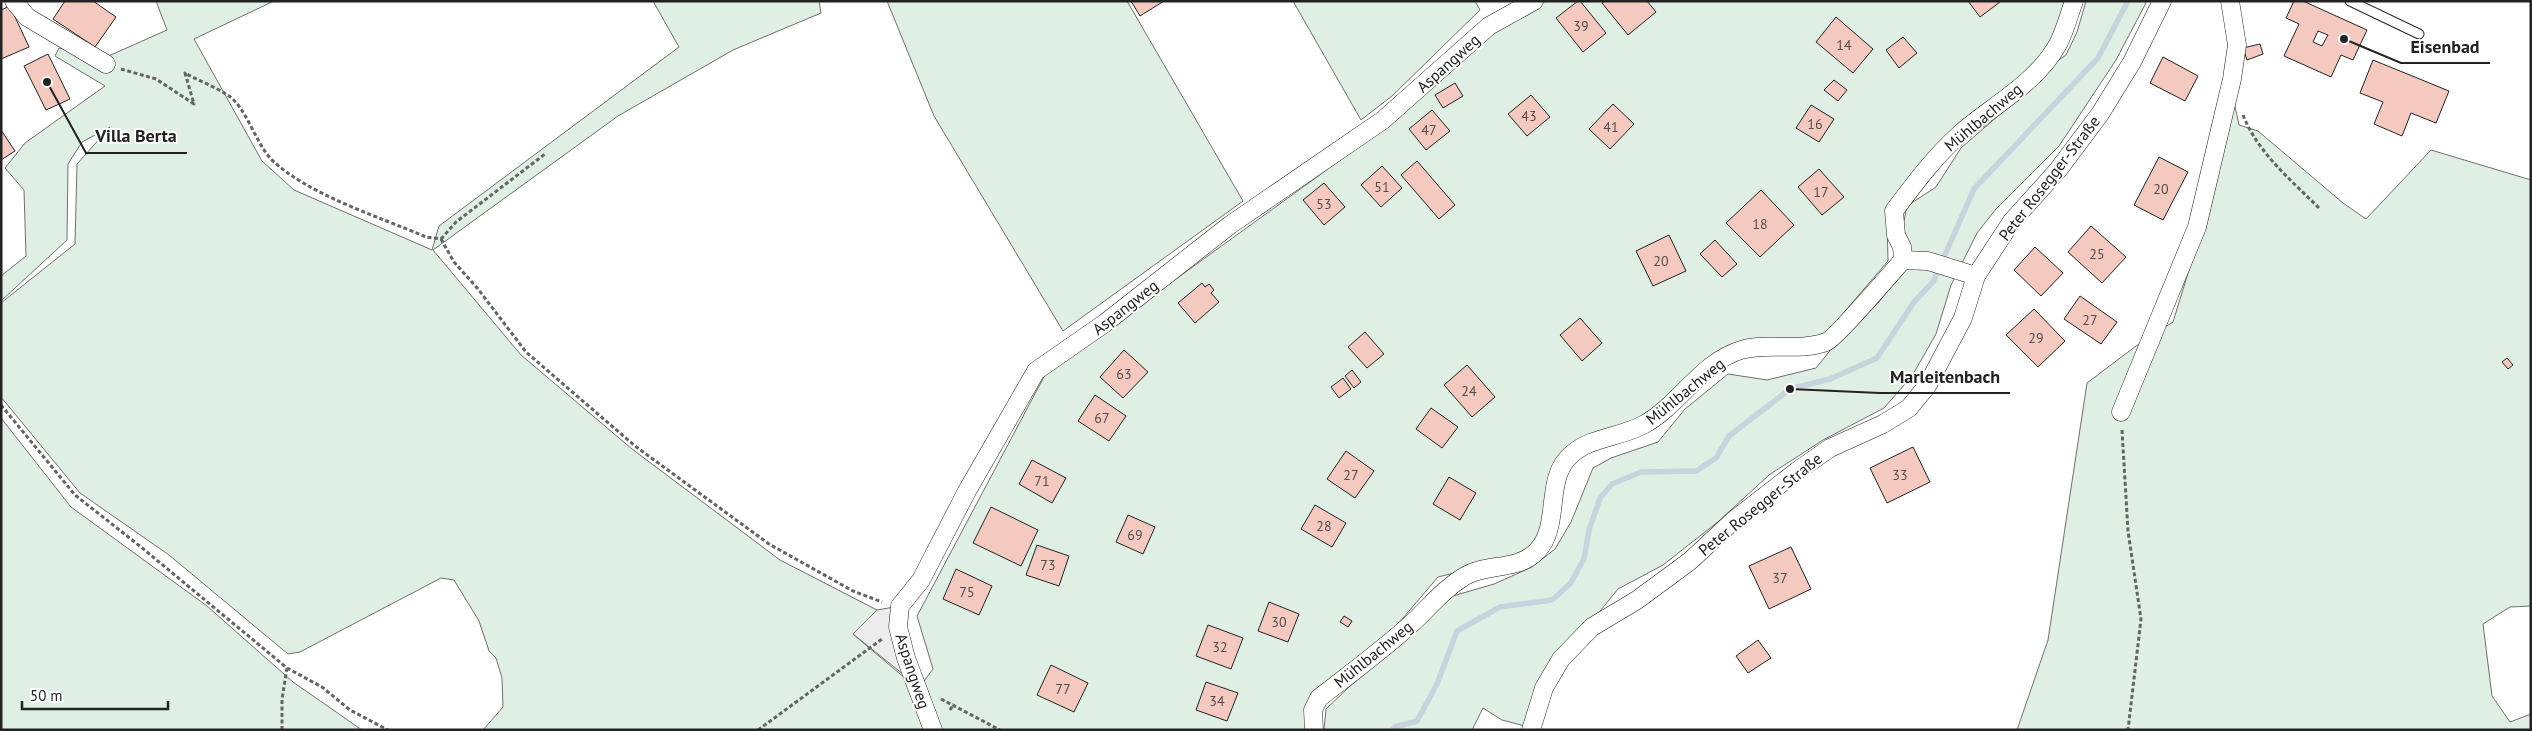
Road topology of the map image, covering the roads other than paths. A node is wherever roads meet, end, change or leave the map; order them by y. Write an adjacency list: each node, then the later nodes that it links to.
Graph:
1 (14, 1): 8 (street)
2 (1534, 1): 12 (street, Aspangweg)
3 (2074, 1): 9 (street, Mühlbachweg)
4 (2162, 1): 10 (street, Peter Rosegger-Straße)
5 (2230, 1): 11 (street)
6 (2350, 1): 7 (lane)
7 (2419, 34)
8 (106, 64)
9 (1903, 260): 10 (street); 13 (street, Mühlbachweg)
10 (1976, 276): 14 (street, Peter Rosegger-Straße)
11 (2121, 412)
12 (934, 730)
13 (1314, 730)
14 (1531, 730)

